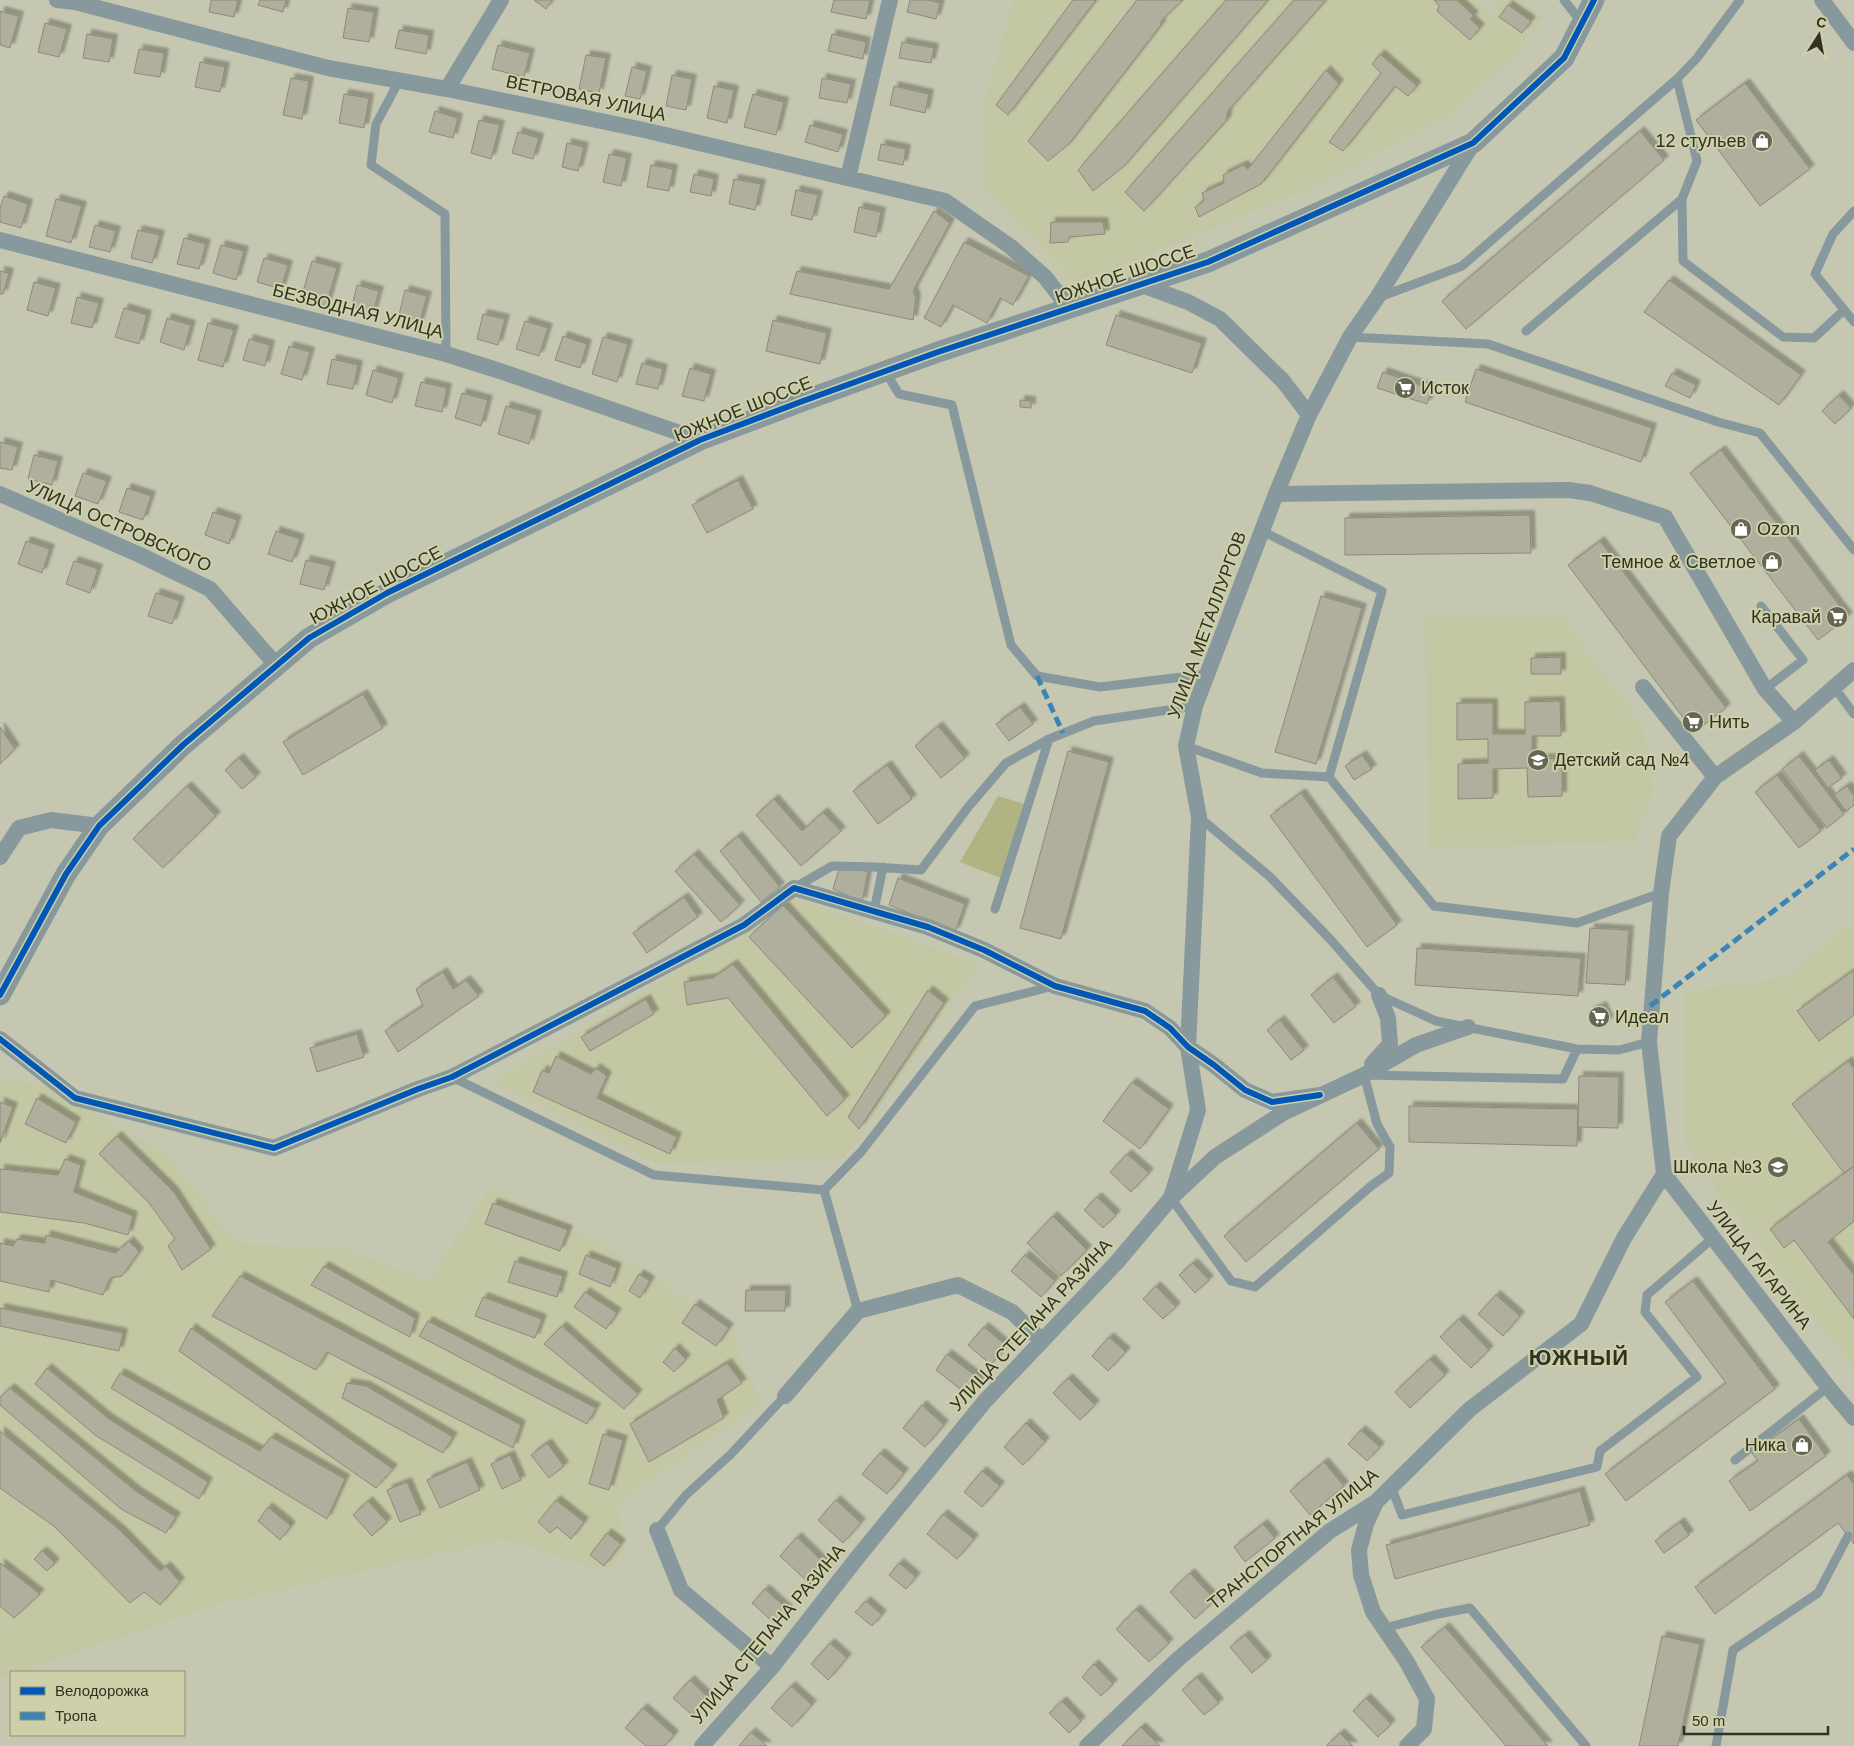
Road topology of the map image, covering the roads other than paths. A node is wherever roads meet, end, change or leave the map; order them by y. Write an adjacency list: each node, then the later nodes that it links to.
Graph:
1 (57, 0): 8 (street, ВЕТРОВАЯ УЛИЦА)
2 (502, 0): 13 (street)
3 (890, 0): 15 (street)
4 (1564, 0): 9 (lane)
5 (1594, 0): 9 (street, ЮЖНОЕ ШОССЕ)
6 (1740, 0): 11 (lane)
7 (1822, 0): 10 (street)
8 (75, 1): 12 (street, ВЕТРОВАЯ УЛИЦА)
9 (1582, 23): 14 (street, ЮЖНОЕ ШОССЕ)
10 (1854, 43)
11 (1676, 79): 16 (lane); 20 (lane)
12 (399, 81): 13 (street, ВЕТРОВАЯ УЛИЦА); 26 (lane)
13 (447, 89): 15 (street, ВЕТРОВАЯ УЛИЦА)
14 (1473, 143): 19 (street, ЮЖНОЕ ШОССЕ); 20 (street, УЛИЦА МЕТАЛЛУРГОВ)
15 (848, 178): 21 (street, ВЕТРОВАЯ УЛИЦА)
16 (1682, 199): 22 (lane); 24 (lane)
17 (1854, 212): 22 (lane)
18 (0, 240): 26 (street, БЕЗВОДНАЯ УЛИЦА)
19 (1139, 284): 21 (street, ЮЖНОЕ ШОССЕ); 28 (street)
20 (1377, 298): 25 (street, УЛИЦА МЕТАЛЛУРГОВ)
21 (1070, 309): 27 (street, ЮЖНОЕ ШОССЕ)
22 (1844, 310): 23 (lane)
23 (1854, 322)
24 (1526, 331)
25 (1350, 337): 28 (street, УЛИЦА МЕТАЛЛУРГОВ); 33 (lane)
26 (446, 354): 29 (street, БЕЗВОДНАЯ УЛИЦА)
27 (884, 371): 29 (street, ЮЖНОЕ ШОССЕ); 37 (lane)
28 (1309, 415): 31 (street, УЛИЦА МЕТАЛЛУРГОВ)
29 (700, 440): 35 (street, ЮЖНОЕ ШОССЕ)
30 (0, 494): 35 (street, УЛИЦА ОСТРОВСКОГО)
31 (1276, 494): 32 (street, УЛИЦА МЕТАЛЛУРГОВ); 40 (street)
32 (1262, 531): 37 (street, УЛИЦА МЕТАЛЛУРГОВ); 46 (lane)
33 (1854, 550)
34 (1761, 606): 40 (lane)
35 (277, 666): 49 (street, ЮЖНОЕ ШОССЕ)
36 (1854, 670): 38 (street, УЛИЦА ГАГАРИНА)
37 (1207, 674): 41 (street, УЛИЦА МЕТАЛЛУРГОВ)
38 (1834, 686): 42 (lane); 43 (street, УЛИЦА ГАГАРИНА)
39 (1643, 687): 47 (street)
40 (1765, 689): 43 (street)
41 (1195, 706): 44 (lane); 45 (street, УЛИЦА МЕТАЛЛУРГОВ)
42 (1854, 714)
43 (1794, 722): 47 (street, УЛИЦА ГАГАРИНА)
44 (1049, 739): 51 (lane); 54 (lane)
45 (1186, 746): 46 (lane); 48 (street, УЛИЦА МЕТАЛЛУРГОВ)
46 (1330, 777): 53 (lane)
47 (1716, 777): 53 (street, УЛИЦА ГАГАРИНА)
48 (1199, 817): 57 (lane); 62 (street, УЛИЦА МЕТАЛЛУРГОВ)
49 (99, 826): 50 (street); 58 (street, ЮЖНОЕ ШОССЕ)
50 (0, 857)
51 (883, 868): 52 (lane); 55 (lane)
52 (794, 888): 55 (street); 65 (street)
53 (1661, 892): 61 (street, УЛИЦА ГАГАРИНА)
54 (995, 909)
55 (874, 912): 56 (street)
56 (1054, 986): 62 (street); 68 (lane)
57 (1379, 995): 59 (lane); 64 (street)
58 (0, 996)
59 (1468, 1027): 63 (lane); 64 (street, УЛИЦА СТЕПАНА РАЗИНА)
60 (0, 1039): 65 (street)
61 (1648, 1042): 63 (lane); 67 (street, УЛИЦА ГАГАРИНА)
62 (1188, 1047): 66 (street); 69 (street, УЛИЦА МЕТАЛЛУРГОВ)
63 (1577, 1048): 64 (lane)
64 (1364, 1074): 66 (street, УЛИЦА СТЕПАНА РАЗИНА); 69 (lane)
65 (452, 1077): 68 (lane)
66 (1320, 1095): 69 (street, УЛИЦА СТЕПАНА РАЗИНА)
67 (1664, 1174): 70 (street, УЛИЦА ГАГАРИНА); 77 (street, ТРАНСПОРТНАЯ УЛИЦА)
68 (824, 1190): 71 (lane)
69 (1171, 1198): 72 (street, УЛИЦА СТЕПАНА РАЗИНА)
70 (1712, 1238): 73 (street, УЛИЦА ГАГАРИНА); 77 (lane)
71 (858, 1311): 72 (street); 74 (street)
72 (1042, 1341): 82 (street, УЛИЦА СТЕПАНА РАЗИНА)
73 (1828, 1387): 75 (street, УЛИЦА ГАГАРИНА); 76 (lane)
74 (785, 1396): 79 (lane)
75 (1854, 1418)
76 (1735, 1460)
77 (1391, 1486): 78 (street, ТРАНСПОРТНАЯ УЛИЦА)
78 (1376, 1502): 81 (street); 84 (street, ТРАНСПОРТНАЯ УЛИЦА)
79 (657, 1530): 82 (street)
80 (1848, 1536): 87 (lane)
81 (1385, 1628): 85 (street); 86 (lane)
82 (772, 1667): 83 (street, УЛИЦА СТЕПАНА РАЗИНА)
83 (702, 1746)
84 (1087, 1746)
85 (1407, 1746)
86 (1586, 1746)
87 (1716, 1746)

